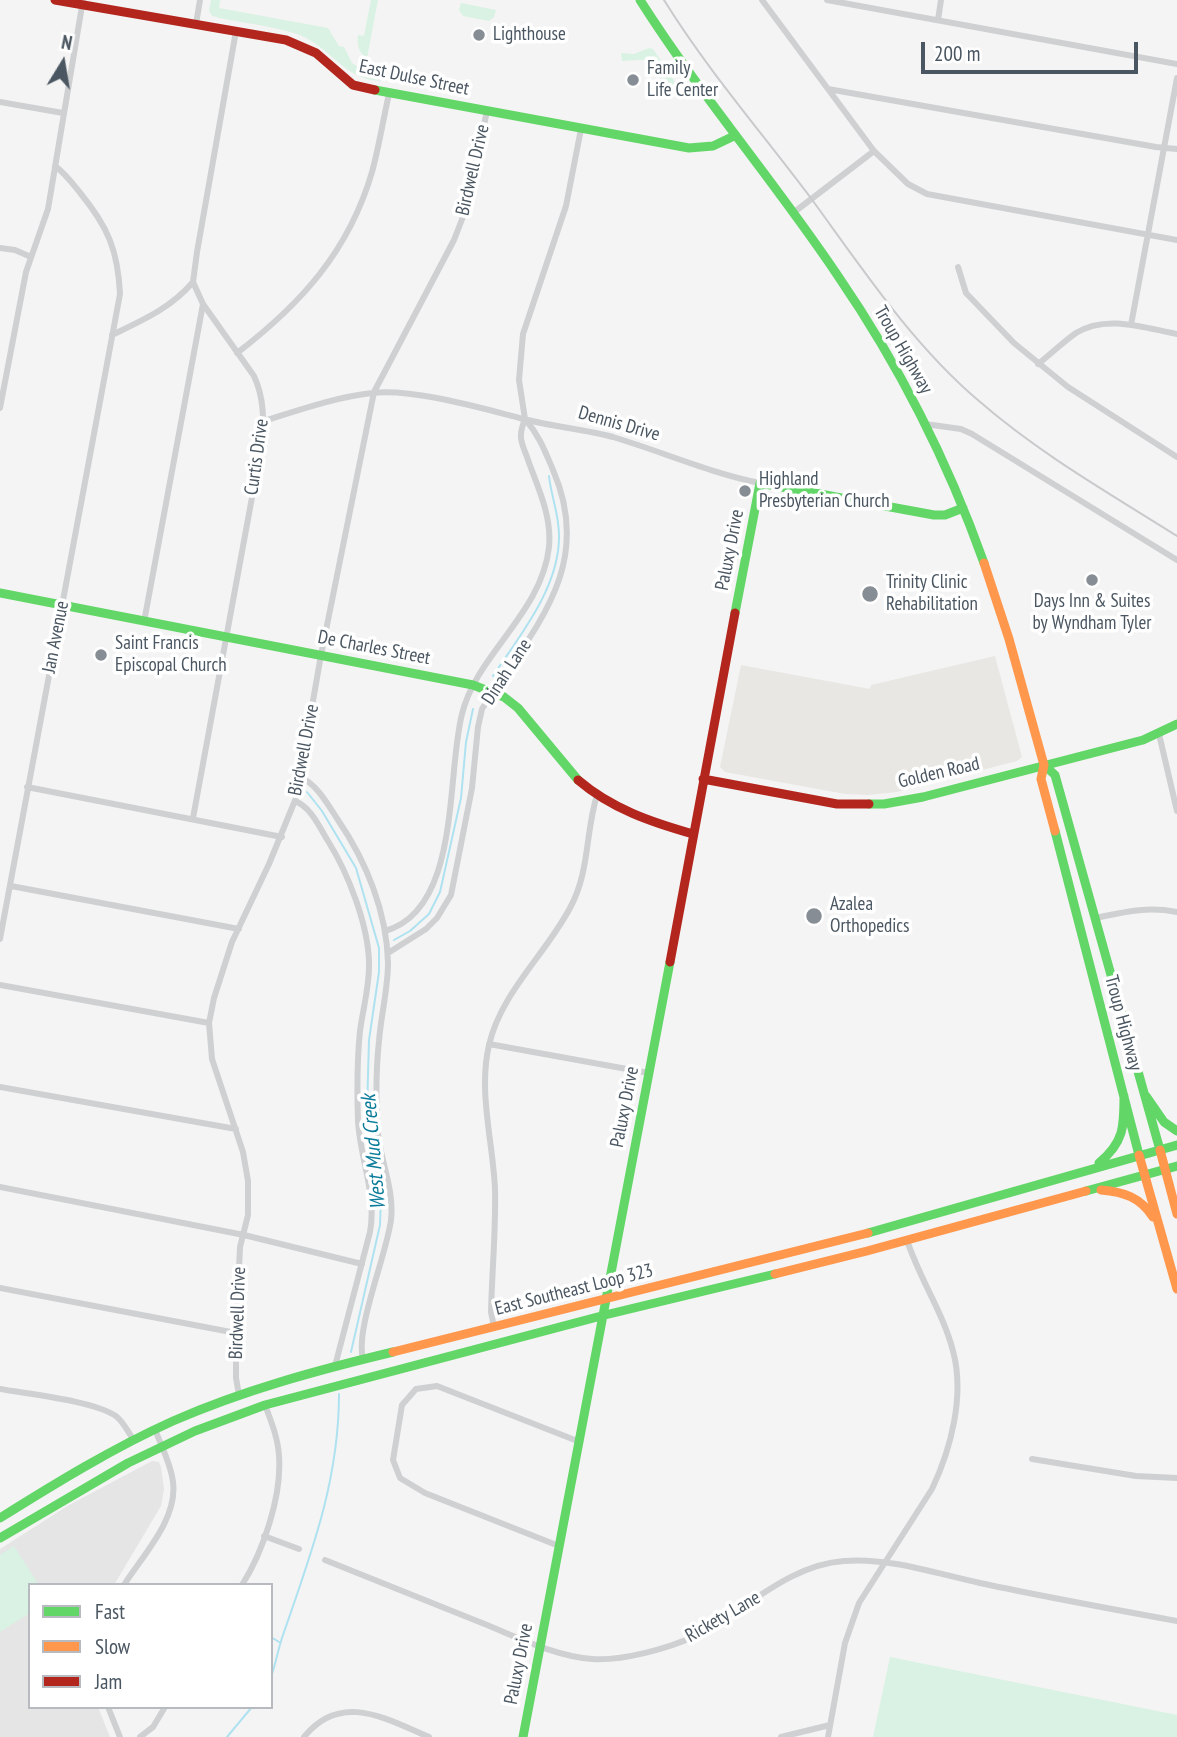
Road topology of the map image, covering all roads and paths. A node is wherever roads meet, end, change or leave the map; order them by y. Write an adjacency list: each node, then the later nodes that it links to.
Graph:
1 (55, 0): 7 (main road, East Dulse Street)
2 (200, 0): 9 (street)
3 (640, 0): 19 (main road, Troup Highway)
4 (762, 0): 13 (street)
5 (827, 0): 8 (street)
6 (942, 0): 8 (street)
7 (82, 2): 9 (main road, East Dulse Street); 17 (street)
8 (938, 20): 11 (street)
9 (196, 24): 10 (main road, East Dulse Street)
10 (236, 31): 14 (main road, East Dulse Street); 30 (street)
11 (1177, 64)
12 (1177, 78): 20 (street)
13 (828, 89): 20 (street); 22 (street)
14 (388, 94): 16 (main road, East Dulse Street); 35 (street)
15 (0, 102): 17 (street)
16 (487, 111): 18 (main road, East Dulse Street); 37 (street, Birdwell Drive)
17 (63, 113): 23 (street)
18 (581, 129): 19 (main road, East Dulse Street); 39 (street, Dinah Lane)
19 (734, 136): 24 (main road, Troup Highway)
20 (1166, 148): 21 (street); 25 (street)
21 (1177, 149)
22 (874, 151): 24 (street); 25 (street)
23 (55, 166): 28 (street); 34 (street, Jan Avenue)
24 (793, 213): 41 (main road, Troup Highway)
25 (1150, 235): 26 (street); 32 (street)
26 (1177, 240)
27 (0, 248): 28 (street)
28 (31, 257): 38 (street)
29 (958, 267): 36 (street)
30 (193, 282): 31 (street, Curtis Drive); 34 (street)
31 (203, 304): 35 (street, Curtis Drive); 48 (street)
32 (1131, 325): 33 (street); 36 (street)
33 (1177, 334)
34 (112, 335): 47 (street, Jan Avenue)
35 (237, 353): 40 (street, Curtis Drive)
36 (1038, 364): 42 (street)
37 (374, 392): 39 (street, Dennis Drive); 40 (street, Dennis Drive); 50 (street, Birdwell Drive)
38 (0, 408)
39 (524, 419): 43 (street, Dennis Drive); 51 (street, Dinah Lane); 52 (street, Dinah Lane)
40 (264, 421): 49 (street, Curtis Drive)
41 (925, 424): 44 (main road, Troup Highway); 45 (street)
42 (1177, 457)
43 (761, 483): 44 (main road, Dennis Drive); 57 (main road, Paluxy Drive)
44 (963, 508): 55 (main road, Troup Highway)
45 (1177, 559)
46 (0, 593): 47 (main road, De Charles Street)
47 (62, 606): 48 (main road, De Charles Street); 58 (street, Jan Avenue)
48 (144, 623): 49 (main road, De Charles Street)
49 (225, 637): 50 (main road, De Charles Street); 62 (street, Curtis Drive)
50 (321, 655): 51 (main road, De Charles Street); 56 (street, Birdwell Drive)
51 (473, 685): 52 (main road, De Charles Street); 69 (street, Dinah Lane)
52 (492, 692): 59 (main road, De Charles Street); 71 (street, Dinah Lane)
53 (1177, 724): 54 (main road, Golden Road)
54 (1158, 734): 55 (main road, Golden Road); 61 (street)
55 (1044, 765): 57 (main road, Golden Road); 67 (main road, Troup Highway); 77 (main road, Troup Highway)
56 (300, 777): 60 (street, Birdwell Drive); 69 (street)
57 (703, 779): 63 (main road, Paluxy Drive)
58 (27, 787): 62 (street); 65 (street, Jan Avenue)
59 (597, 795): 63 (main road, De Charles Street); 74 (street)
60 (295, 801): 64 (street, Birdwell Drive); 94 (street)
61 (1177, 811)
62 (193, 818): 64 (street)
63 (693, 834): 75 (main road, Paluxy Drive)
64 (282, 837): 68 (street, Birdwell Drive)
65 (11, 886): 68 (street); 70 (street, Jan Avenue)
66 (1177, 912): 67 (street)
67 (1095, 919): 78 (main road, Troup Highway)
68 (239, 929): 73 (street, Birdwell Drive)
69 (384, 931): 71 (street)
70 (0, 939)
71 (388, 953): 101 (street)
72 (0, 985): 73 (street)
73 (209, 1023): 79 (street, Birdwell Drive)
74 (489, 1044): 75 (street); 99 (street)
75 (649, 1073): 97 (main road, Paluxy Drive)
76 (0, 1087): 79 (street)
77 (1124, 1096): 83 (main road, Troup Highway); 85 (main road)
78 (1146, 1096): 80 (main road); 82 (main road, Troup Highway)
79 (236, 1129): 92 (street, Birdwell Drive)
80 (1177, 1131)
81 (1177, 1145): 82 (main road, East Southeast Loop 323)
82 (1160, 1150): 83 (main road, East Southeast Loop 323); 86 (main road, Troup Highway)
83 (1139, 1155): 85 (main road, East Southeast Loop 323); 87 (main road, Troup Highway)
84 (1177, 1166): 86 (main road, East Southeast Loop 323)
85 (1093, 1168): 97 (main road, East Southeast Loop 323)
86 (1165, 1169): 87 (main road, East Southeast Loop 323); 90 (main road, Troup Highway)
87 (1144, 1174): 89 (main road, East Southeast Loop 323); 91 (main road, Troup Highway)
88 (0, 1187): 92 (street)
89 (1091, 1189): 91 (main road); 93 (main road, East Southeast Loop 323)
90 (1177, 1214)
91 (1158, 1225): 96 (main road, Troup Highway)
92 (244, 1235): 94 (street); 100 (street, Birdwell Drive)
93 (907, 1240): 98 (main road, East Southeast Loop 323); 120 (street)
94 (362, 1264): 102 (street)
95 (0, 1287): 100 (street)
96 (1177, 1289)
97 (607, 1300): 98 (main road, Paluxy Drive); 99 (main road, East Southeast Loop 323)
98 (605, 1315): 105 (main road, East Southeast Loop 323); 108 (main road, Paluxy Drive)
99 (494, 1327): 101 (main road, East Southeast Loop 323)
100 (236, 1333): 104 (street, Birdwell Drive)
101 (363, 1359): 102 (main road, East Southeast Loop 323)
102 (335, 1366): 104 (main road, East Southeast Loop 323)
103 (0, 1389): 107 (street)
104 (239, 1395): 106 (main road, East Southeast Loop 323)
105 (265, 1405): 109 (main road, East Southeast Loop 323); 115 (street)
106 (155, 1429): 107 (main road, East Southeast Loop 323); 109 (street)
107 (133, 1440): 111 (main road, East Southeast Loop 323)
108 (580, 1442): 117 (main road, Paluxy Drive); 117 (street)
109 (161, 1445): 116 (main road, East Southeast Loop 323); 121 (street)
110 (1032, 1459): 112 (street)
111 (72, 1474): 113 (main road, East Southeast Loop 323); 114 (main road)
112 (1177, 1478)
113 (0, 1518)
114 (0, 1529)
115 (264, 1536): 118 (street); 122 (street)
116 (0, 1538)
117 (559, 1546): 124 (main road, Paluxy Drive)
118 (299, 1549)
119 (325, 1560): 124 (street, Rickety Lane)
120 (883, 1563): 123 (street, Rickety Lane); 124 (street, Rickety Lane); 127 (street)
121 (125, 1583)
122 (243, 1583)
123 (1177, 1621)
124 (540, 1646): 132 (main road, Paluxy Drive)
125 (109, 1709): 128 (street)
126 (164, 1709): 129 (street)
127 (830, 1725): 133 (street); 134 (street)
128 (120, 1737)
129 (140, 1737)
130 (304, 1737): 131 (street)
131 (429, 1737)
132 (523, 1737)
133 (780, 1737)
134 (828, 1737)

